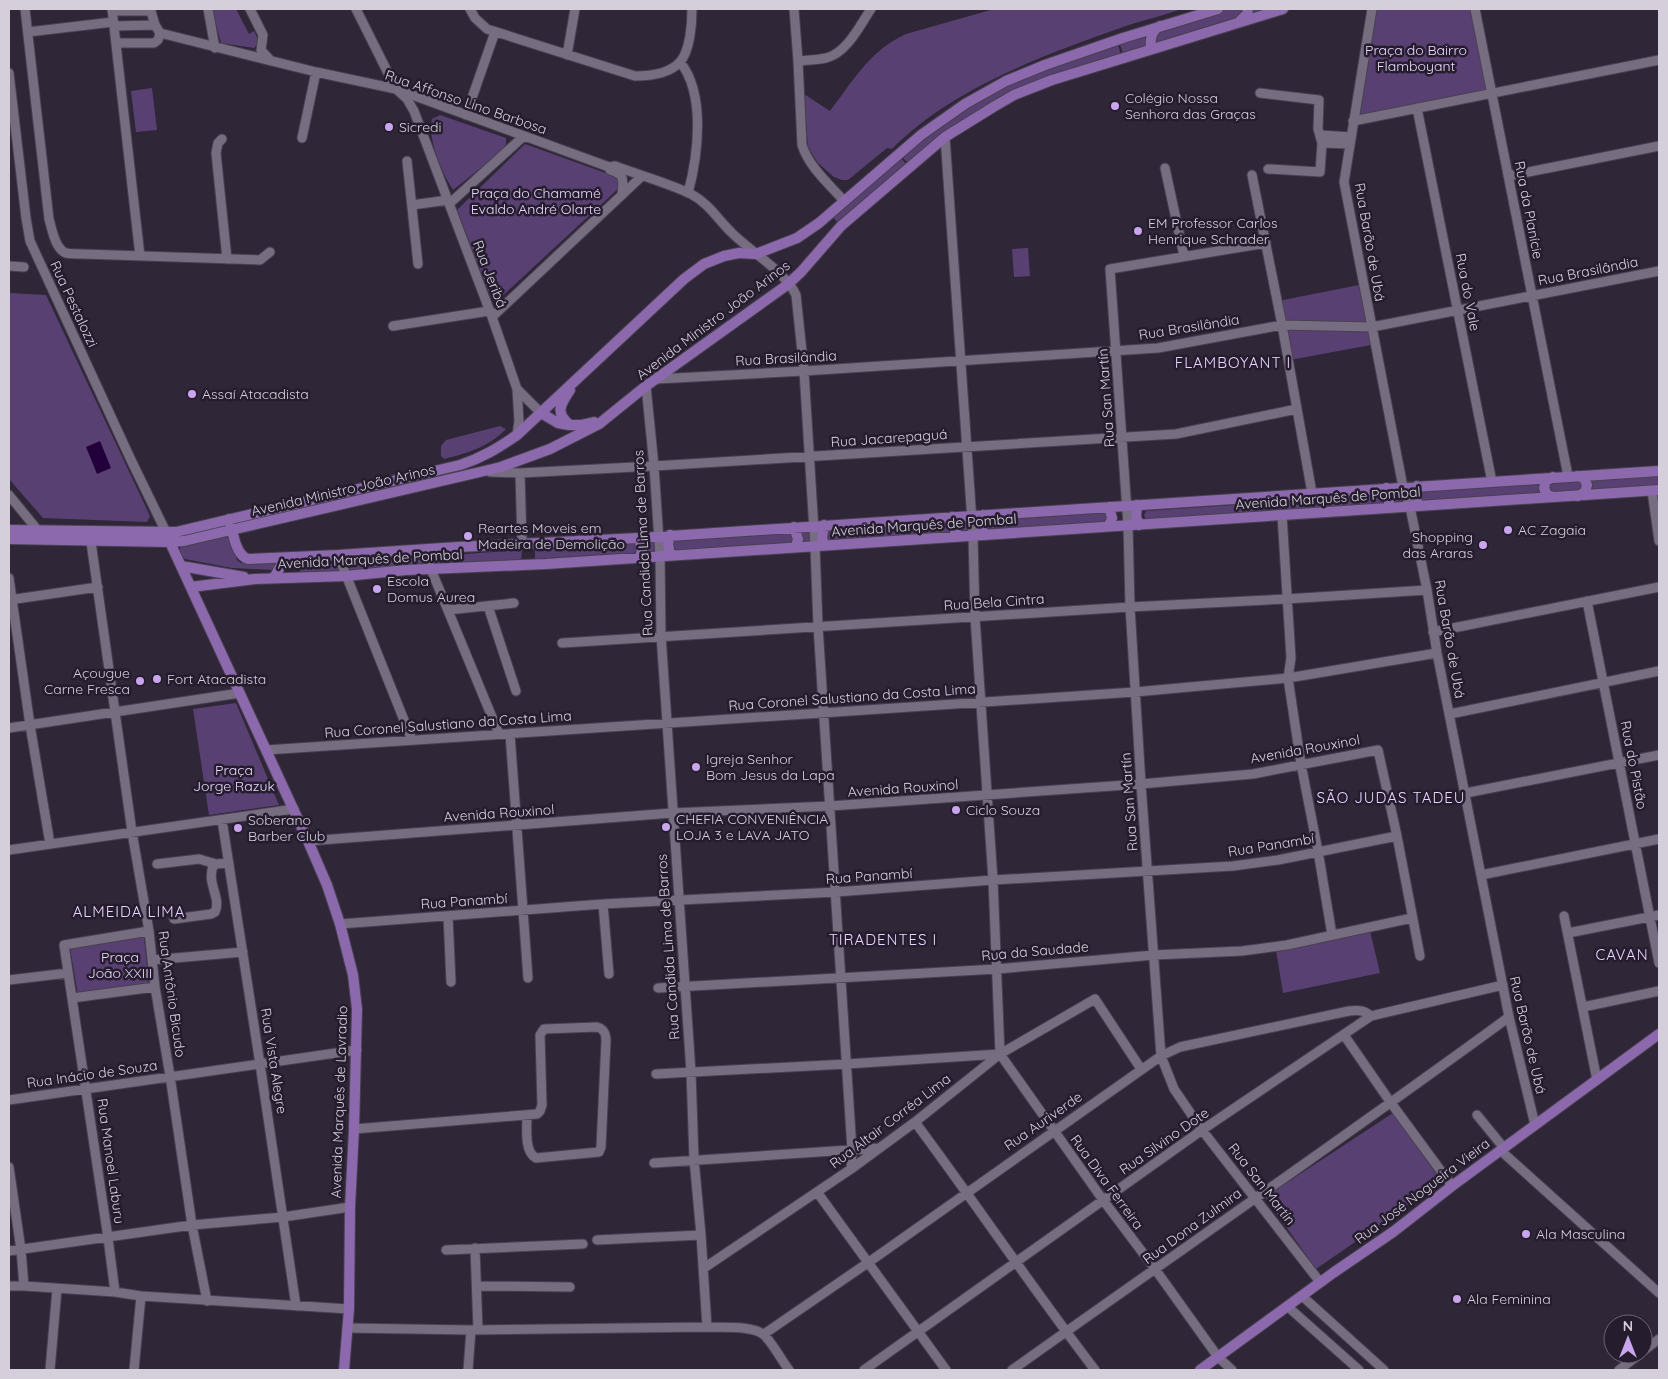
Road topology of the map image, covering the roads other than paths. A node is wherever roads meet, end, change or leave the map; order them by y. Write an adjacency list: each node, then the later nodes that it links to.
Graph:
1 (25, 9): 20 (street)
2 (208, 9): 23 (street)
3 (250, 9): 28 (street)
4 (356, 9): 32 (street, Rua Jeribá)
5 (470, 9): 21 (street)
6 (575, 9): 25 (street)
7 (692, 9): 29 (street)
8 (794, 9): 27 (street)
9 (871, 9): 27 (street)
10 (1214, 9): 18 (main road, Avenida Ministro João Arinos)
11 (1248, 9): 16 (main road)
12 (1283, 9): 16 (main road, Avenida Ministro João Arinos)
13 (1372, 9): 38 (street, Rua Barão de Ubá)
14 (1475, 9): 34 (street, Rua da Planície)
15 (112, 10): 17 (street); 19 (street)
16 (1236, 23): 24 (main road, Avenida Ministro João Arinos)
17 (113, 24): 19 (street); 20 (street); 22 (street)
18 (1163, 24): 24 (main road); 55 (main road, Avenida Ministro João Arinos)
19 (161, 31): 22 (street); 23 (street, Rua Affonso Lino Barbosa)
20 (28, 32): 62 (street)
21 (495, 32): 25 (street); 37 (street)
22 (116, 43): 62 (street)
23 (215, 48): 28 (street, Rua Affonso Lino Barbosa)
24 (1151, 48): 40 (main road, Avenida Ministro João Arinos)
25 (567, 54): 29 (street)
26 (1659, 60): 34 (street)
27 (798, 61): 55 (street)
28 (272, 62): 30 (street, Rua Affonso Lino Barbosa)
29 (680, 62): 53 (street)
30 (316, 72): 32 (street, Rua Affonso Lino Barbosa); 41 (street)
31 (9, 73): 35 (street, Rua Pestalozzi)
32 (396, 89): 37 (street, Rua Affonso Lino Barbosa); 56 (street, Rua Jeribá)
33 (1260, 92): 43 (street)
34 (1492, 94): 36 (street); 52 (street, Rua da Planície)
35 (10, 97): 122 (street, Rua Pestalozzi)
36 (1417, 108): 38 (street); 71 (street, Rua do Vale)
37 (466, 114): 39 (street, Rua Affonso Lino Barbosa)
38 (1353, 121): 44 (street, Rua Barão de Ubá)
39 (524, 136): 47 (street, Rua Affonso Lino Barbosa); 56 (street)
40 (945, 137): 58 (main road, Avenida Ministro João Arinos); 77 (street)
41 (302, 138)
42 (222, 139): 64 (street)
43 (1321, 139): 44 (street); 49 (street)
44 (1350, 140): 75 (street, Rua Barão de Ubá)
45 (1659, 146): 52 (street)
46 (407, 161): 57 (street)
47 (609, 168): 51 (street, Rua Affonso Lino Barbosa); 54 (street, Rua Affonso Lino Barbosa)
48 (1165, 168): 63 (street)
49 (1268, 170)
50 (1252, 175): 59 (street)
51 (642, 176): 53 (street, Rua Affonso Lino Barbosa); 54 (street)
52 (1508, 176): 70 (street, Rua da Planície)
53 (688, 193): 61 (street, Rua Affonso Lino Barbosa)
54 (622, 195): 72 (street)
55 (844, 201): 58 (main road); 61 (main road, Avenida Ministro João Arinos)
56 (448, 202): 57 (street); 72 (street, Rua Jeribá)
57 (412, 204): 65 (street)
58 (856, 213): 69 (main road, Avenida Ministro João Arinos)
59 (1266, 243): 63 (street); 73 (street)
60 (270, 252): 64 (street)
61 (756, 254): 69 (street, Rua Affonso Lino Barbosa); 79 (main road, Avenida Ministro João Arinos)
62 (140, 256): 64 (street)
63 (1184, 256): 76 (street, Rua San Martín)
64 (227, 259)
65 (418, 264)
66 (9, 266): 67 (street)
67 (24, 267)
68 (1659, 271): 70 (street, Rua Brasilândia)
69 (788, 284): 78 (street); 80 (main road, Avenida Ministro João Arinos)
70 (1532, 296): 71 (street, Rua Brasilândia); 95 (street, Rua da Planície)
71 (1458, 311): 75 (street, Rua Brasilândia); 97 (street, Rua do Vale)
72 (491, 314): 74 (street); 82 (street, Rua Jeribá)
73 (1282, 325): 75 (street, Rua Brasilândia); 76 (street, Rua Brasilândia); 84 (street)
74 (393, 326)
75 (1372, 327): 99 (street, Rua Barão de Ubá)
76 (1116, 351): 77 (street, Rua Brasilândia); 88 (street, Rua San Martín)
77 (961, 361): 78 (street, Rua Brasilândia); 89 (street)
78 (804, 371): 80 (street, Rua Brasilândia); 90 (street)
79 (579, 377): 85 (main road, Avenida Ministro João Arinos); 86 (main road)
80 (657, 378): 81 (main road, Avenida Ministro João Arinos)
81 (646, 386): 83 (main road, Avenida Ministro João Arinos); 91 (street, Rua Candida Lima de Barros)
82 (517, 389): 85 (street); 87 (street)
83 (619, 409): 86 (main road); 93 (main road, Avenida Ministro João Arinos)
84 (1297, 409): 88 (street, Rua Jacarepaguá); 102 (street)
85 (541, 413): 86 (main road); 87 (main road, Avenida Ministro João Arinos)
86 (570, 425)
87 (517, 435): 114 (main road, Avenida Ministro João Arinos)
88 (1122, 437): 89 (street, Rua Jacarepaguá); 106 (street, Rua San Martín)
89 (967, 447): 90 (street, Rua Jacarepaguá); 112 (street)
90 (810, 457): 91 (street, Rua Jacarepaguá); 116 (street)
91 (654, 466): 94 (street, Rua Jacarepaguá); 124 (street, Rua Candida Lima de Barros)
92 (1659, 470): 95 (main road, Avenida Marquês de Pombal)
93 (480, 472): 94 (street, Rua Jacarepaguá); 121 (main road, Avenida Ministro João Arinos)
94 (520, 473): 133 (street)
95 (1572, 476): 96 (main road, Avenida Marquês de Pombal); 104 (main road)
96 (1553, 478): 97 (main road, Avenida Marquês de Pombal); 105 (main road)
97 (1492, 482): 98 (main road, Avenida Marquês de Pombal)
98 (1417, 486): 99 (main road, Avenida Marquês de Pombal); 107 (main road)
99 (1403, 487): 100 (main road, Avenida Marquês de Pombal); 107 (street, Rua Barão de Ubá)
100 (1386, 488): 102 (main road, Avenida Marquês de Pombal); 109 (main road)
101 (1655, 491): 104 (main road, Avenida Marquês de Pombal); 130 (street)
102 (1312, 493): 106 (main road, Avenida Marquês de Pombal)
103 (9, 495): 120 (street)
104 (1578, 496): 105 (main road, Avenida Marquês de Pombal)
105 (1554, 497): 107 (main road, Avenida Marquês de Pombal)
106 (1132, 505): 108 (main road, Avenida Marquês de Pombal); 115 (main road)
107 (1415, 506): 109 (main road, Avenida Marquês de Pombal); 150 (street, Rua Barão de Ubá)
108 (1109, 507): 110 (main road, Avenida Marquês de Pombal); 117 (main road)
109 (1388, 508): 111 (main road, Avenida Marquês de Pombal)
110 (982, 515): 112 (main road, Avenida Marquês de Pombal); 123 (main road)
111 (1282, 515): 115 (main road, Avenida Marquês de Pombal); 152 (street)
112 (972, 516): 113 (main road, Avenida Marquês de Pombal); 123 (street)
113 (952, 517): 116 (main road, Avenida Marquês de Pombal); 126 (main road)
114 (229, 519): 121 (main road, Avenida Marquês de Pombal); 122 (main road, Avenida Ministro João Arinos)
115 (1133, 525): 117 (main road, Avenida Marquês de Pombal); 156 (street, Rua San Martín)
116 (819, 526): 118 (main road, Avenida Marquês de Pombal); 134 (main road)
117 (1109, 526): 123 (main road, Avenida Marquês de Pombal)
118 (794, 527): 125 (main road, Avenida Marquês de Pombal); 135 (main road)
119 (9, 530): 120 (main road, Avenida Ministro João Arinos)
120 (38, 530): 122 (main road, Avenida Ministro João Arinos); 129 (street)
121 (232, 530): 132 (main road, Avenida Ministro João Arinos); 139 (main road, Avenida Marquês de Pombal)
122 (166, 532): 132 (main road)
123 (978, 535): 126 (main road, Avenida Marquês de Pombal); 158 (street)
124 (659, 536): 125 (main road, Avenida Marquês de Pombal); 127 (main road, Avenida Marquês de Pombal); 138 (street, Rua Candida Lima de Barros)
125 (670, 536): 138 (main road)
126 (954, 537): 134 (main road, Avenida Marquês de Pombal)
127 (639, 538): 133 (main road, Avenida Marquês de Pombal); 140 (main road)
128 (9, 539): 129 (main road, Avenida Ministro João Arinos)
129 (46, 541): 131 (main road, Avenida Ministro João Arinos)
130 (1659, 541)
131 (91, 542): 132 (main road, Avenida Ministro João Arinos); 147 (street, Rua Antônio Bicudo)
132 (170, 542): 141 (main road)
133 (522, 543): 136 (main road, Avenida Marquês de Pombal)
134 (820, 545): 135 (main road, Avenida Marquês de Pombal); 159 (street)
135 (796, 547): 138 (main road, Avenida Marquês de Pombal)
136 (423, 550): 137 (main road, Avenida Marquês de Pombal); 142 (street)
137 (338, 555): 139 (main road, Avenida Marquês de Pombal); 143 (street)
138 (665, 556): 140 (main road, Avenida Marquês de Pombal); 161 (street, Rua Candida Lima de Barros)
139 (291, 557): 145 (main road)
140 (640, 557): 142 (main road, Avenida Marquês de Pombal)
141 (181, 566): 146 (main road); 148 (main road)
142 (432, 569): 143 (main road, Avenida Marquês de Pombal); 157 (street)
143 (346, 576): 145 (main road, Avenida Marquês de Pombal); 179 (street)
144 (9, 578): 151 (street)
145 (274, 578): 146 (main road, Avenida Marquês de Pombal)
146 (254, 579): 148 (main road, Avenida Marquês de Pombal)
147 (98, 587): 151 (street); 171 (street, Rua Antônio Bicudo)
148 (191, 587): 169 (main road, Avenida Marquês de Lavradio)
149 (1659, 587): 153 (street)
150 (1427, 590): 152 (street, Rua Bela Cintra); 160 (street, Rua Barão de Ubá)
151 (10, 600): 175 (street)
152 (1286, 600): 156 (street, Rua Bela Cintra); 165 (street)
153 (1587, 601): 160 (street); 166 (street, Rua do Pistão)
154 (514, 603): 155 (street)
155 (488, 606): 157 (street); 167 (street)
156 (1130, 607): 158 (street, Rua Bela Cintra); 168 (street, Rua San Martín)
157 (448, 610): 177 (street)
158 (975, 617): 159 (street, Rua Bela Cintra); 170 (street)
159 (818, 626): 161 (street, Rua Bela Cintra); 172 (street)
160 (1433, 632): 163 (street, Rua Barão de Ubá)
161 (661, 635): 162 (street, Rua Bela Cintra); 174 (street, Rua Candida Lima de Barros)
162 (562, 643)
163 (1437, 653): 165 (street, Rua Coronel Salustiano da Costa Lima); 173 (street, Rua Barão de Ubá)
164 (1659, 671): 166 (street)
165 (1288, 678): 168 (street, Rua Coronel Salustiano da Costa Lima); 183 (street)
166 (1603, 683): 173 (street); 182 (street, Rua do Pistão)
167 (516, 691)
168 (1135, 692): 170 (street, Rua Coronel Salustiano da Costa Lima); 184 (street, Rua San Martín)
169 (240, 693): 171 (street); 180 (main road, Avenida Marquês de Lavradio)
170 (980, 702): 172 (street, Rua Coronel Salustiano da Costa Lima); 186 (street)
171 (116, 711): 175 (street); 192 (street, Rua Antônio Bicudo)
172 (824, 712): 174 (street, Rua Coronel Salustiano da Costa Lima); 187 (street)
173 (1450, 714): 185 (street, Rua Barão de Ubá)
174 (666, 723): 178 (street, Rua Coronel Salustiano da Costa Lima); 189 (street, Rua Candida Lima de Barros)
175 (30, 725): 176 (street); 196 (street)
176 (9, 728)
177 (499, 734): 178 (street, Rua Coronel Salustiano da Costa Lima); 179 (street, Rua Coronel Salustiano da Costa Lima)
178 (510, 734): 191 (street)
179 (412, 740): 180 (street, Rua Coronel Salustiano da Costa Lima)
180 (266, 750): 188 (main road, Avenida Marquês de Lavradio)
181 (1659, 755): 182 (street)
182 (1619, 763): 185 (street); 197 (street, Rua do Pistão)
183 (1301, 764): 184 (street, Avenida Rouxinol); 193 (street, Avenida Rouxinol); 199 (street)
184 (1141, 784): 186 (street, Avenida Rouxinol); 203 (street, Rua San Martín)
185 (1466, 793): 204 (street, Rua Barão de Ubá)
186 (987, 796): 187 (street, Avenida Rouxinol); 205 (street)
187 (830, 806): 189 (street, Avenida Rouxinol); 206 (street)
188 (294, 809): 190 (street); 195 (main road, Avenida Marquês de Lavradio)
189 (672, 813): 191 (street, Avenida Rouxinol); 207 (street, Rua Candida Lima de Barros)
190 (222, 820): 192 (street); 200 (street, Rua Vista Alegre)
191 (516, 826): 195 (street, Avenida Rouxinol); 209 (street)
192 (132, 832): 196 (street); 216 (street, Rua Antônio Bicudo)
193 (1397, 836): 199 (street, Rua Panambí); 213 (street)
194 (1659, 839): 197 (street)
195 (308, 841): 215 (main road, Avenida Marquês de Lavradio)
196 (50, 844): 198 (street)
197 (1636, 844): 204 (street); 212 (street, Rua do Pistão)
198 (9, 850)
199 (1318, 851): 203 (street, Rua Panambí); 218 (street)
200 (229, 863): 202 (street); 219 (street, Rua Vista Alegre)
201 (157, 864): 202 (street)
202 (214, 864): 214 (street)
203 (1147, 871): 205 (street, Rua Panambí); 220 (street, Rua San Martín)
204 (1481, 875): 231 (street, Rua Barão de Ubá)
205 (993, 880): 206 (street, Rua Panambí); 224 (street)
206 (836, 892): 207 (street, Rua Panambí); 228 (street)
207 (679, 901): 208 (street, Rua Panambí); 232 (street, Rua Candida Lima de Barros)
208 (603, 904): 209 (street, Rua Panambí); 226 (street)
209 (523, 911): 210 (street, Rua Panambí); 227 (street)
210 (448, 916): 215 (street, Rua Panambí); 230 (street)
211 (1564, 916): 217 (street)
212 (1655, 916): 217 (street); 223 (street, Rua do Pistão)
213 (1412, 918): 218 (street, Rua da Saudade); 221 (street)
214 (174, 919)
215 (340, 924): 242 (main road, Avenida Marquês de Lavradio)
216 (149, 931): 222 (street, Rua Antônio Bicudo); 225 (street, Rua Manoel Laburu)
217 (1568, 933): 237 (street)
218 (1332, 936): 220 (street, Rua da Saudade)
219 (243, 952): 222 (street); 245 (street, Rua Vista Alegre)
220 (1154, 955): 224 (street, Rua da Saudade); 244 (street, Rua San Martín)
221 (1420, 956)
222 (152, 960): 233 (street, Rua Antônio Bicudo)
223 (1659, 963)
224 (997, 968): 228 (street, Rua da Saudade); 243 (street)
225 (68, 973): 229 (street); 236 (street, Rua Manoel Laburu)
226 (609, 974)
227 (528, 978)
228 (842, 978): 232 (street, Rua da Saudade); 246 (street)
229 (9, 980)
230 (451, 982)
231 (1502, 985): 238 (street, Rua Silvino Dote); 239 (street, Rua Barão de Ubá)
232 (684, 986): 234 (street, Rua da Saudade); 248 (street, Rua Candida Lima de Barros)
233 (155, 987): 236 (street); 250 (street, Rua Antônio Bicudo)
234 (658, 988)
235 (1659, 991): 237 (street)
236 (72, 998): 252 (street, Rua Manoel Laburu)
237 (1583, 1007): 251 (street)
238 (1370, 1016): 241 (street, Rua Silvino Dote); 244 (street, Rua Auriverde)
239 (1509, 1018): 254 (street, Rua Dona Zulmira); 258 (street, Rua Barão de Ubá)
240 (1659, 1034): 251 (main road, Rua José Nogueira Vieira)
241 (1344, 1035): 254 (street); 260 (street, Rua Silvino Dote)
242 (356, 1050): 245 (street, Rua Inácio de Souza); 259 (main road, Avenida Marquês de Lavradio)
243 (1000, 1054): 246 (street); 247 (street, Rua Altair Corrêa Lima); 257 (street, Rua Altair Corrêa Lima); 261 (street, Rua Diva Ferreira)
244 (1161, 1056): 247 (street, Rua Auriverde); 260 (street, Rua San Martín)
245 (260, 1064): 250 (street, Rua Inácio de Souza); 275 (street, Rua Vista Alegre)
246 (847, 1064): 248 (street); 264 (street)
247 (1141, 1069): 261 (street, Rua Auriverde)
248 (691, 1072): 249 (street); 265 (street, Rua Candida Lima de Barros)
249 (656, 1074)
250 (170, 1076): 252 (street, Rua Inácio de Souza); 276 (street, Rua Antônio Bicudo)
251 (1597, 1080): 258 (main road, Rua José Nogueira Vieira)
252 (86, 1089): 253 (street, Rua Inácio de Souza); 278 (street, Rua Manoel Laburu)
253 (9, 1100)
254 (1391, 1103): 269 (street); 272 (street, Rua Dona Zulmira)
255 (527, 1115): 255 (street); 259 (street)
256 (1477, 1115): 263 (street)
257 (914, 1122): 262 (street, Rua Altair Corrêa Lima); 271 (street)
258 (1535, 1125): 263 (main road, Rua José Nogueira Vieira)
259 (354, 1129): 274 (main road, Avenida Marquês de Lavradio)
260 (1202, 1130): 272 (street, Rua San Martín); 273 (street, Rua Silvino Dote)
261 (1053, 1131): 271 (street, Rua Auriverde); 273 (street, Rua Diva Ferreira)
262 (879, 1148): 264 (street); 268 (street, Rua Altair Corrêa Lima)
263 (1502, 1149): 269 (main road, Rua José Nogueira Vieira); 296 (street)
264 (852, 1150): 265 (street); 268 (street)
265 (694, 1160): 266 (street); 277 (street, Rua Candida Lima de Barros)
266 (654, 1163)
267 (9, 1167): 282 (street)
268 (851, 1169): 270 (street, Rua Altair Corrêa Lima)
269 (1452, 1186): 289 (main road, Rua José Nogueira Vieira)
270 (817, 1192): 285 (street); 287 (street, Rua Altair Corrêa Lima)
271 (967, 1192): 285 (street, Rua Auriverde); 286 (street)
272 (1255, 1198): 288 (street, Rua Dona Zulmira); 289 (street, Rua San Martín)
273 (1103, 1200): 286 (street, Rua Silvino Dote); 288 (street, Rua Diva Ferreira)
274 (350, 1207): 275 (street); 302 (main road, Avenida Marquês de Lavradio)
275 (283, 1217): 276 (street); 300 (street, Rua Vista Alegre)
276 (192, 1225): 278 (street); 299 (street, Rua Antônio Bicudo)
277 (701, 1235): 279 (street); 287 (street, Rua Candida Lima de Barros)
278 (108, 1238): 282 (street); 295 (street, Rua Manoel Laburu)
279 (598, 1240)
280 (583, 1244): 281 (street)
281 (475, 1248): 283 (street); 292 (street)
282 (21, 1250): 284 (street); 291 (street)
283 (446, 1250)
284 (9, 1251)
285 (869, 1262): 307 (street); 308 (street, Rua Auriverde)
286 (1016, 1264): 306 (street); 307 (street, Rua Silvino Dote)
287 (704, 1268): 303 (street, Rua Candida Lima de Barros)
288 (1155, 1269): 306 (street, Rua Dona Zulmira); 309 (street, Rua Diva Ferreira)
289 (1320, 1282): 298 (main road, Rua José Nogueira Vieira)
290 (9, 1286): 291 (street)
291 (24, 1286): 294 (street)
292 (477, 1286): 293 (street); 305 (street)
293 (570, 1286)
294 (57, 1289): 295 (street); 310 (street)
295 (115, 1292): 297 (street)
296 (1659, 1293)
297 (141, 1296): 299 (street); 311 (street)
298 (1302, 1296): 301 (main road, Rua José Nogueira Vieira); 322 (street)
299 (207, 1301): 300 (street)
300 (296, 1306): 302 (street)
301 (1287, 1306): 309 (main road, Rua José Nogueira Vieira); 321 (street)
302 (349, 1309): 304 (main road, Avenida Marquês de Lavradio)
303 (707, 1327): 305 (street); 308 (street)
304 (348, 1328): 305 (street); 312 (main road, Avenida Marquês de Lavradio)
305 (475, 1330): 313 (street)
306 (1066, 1332): 317 (street, Rua Dona Zulmira); 318 (street)
307 (918, 1333): 315 (street, Rua Silvino Dote); 316 (street)
308 (764, 1334): 314 (street)
309 (1218, 1357): 319 (main road, Rua José Nogueira Vieira); 320 (street, Rua Diva Ferreira)
310 (50, 1370)
311 (134, 1370)
312 (344, 1370)
313 (468, 1370)
314 (789, 1370)
315 (864, 1370)
316 (946, 1370)
317 (1012, 1370)
318 (1095, 1370)
319 (1200, 1370)
320 (1232, 1370)
321 (1359, 1370)
322 (1384, 1370)

